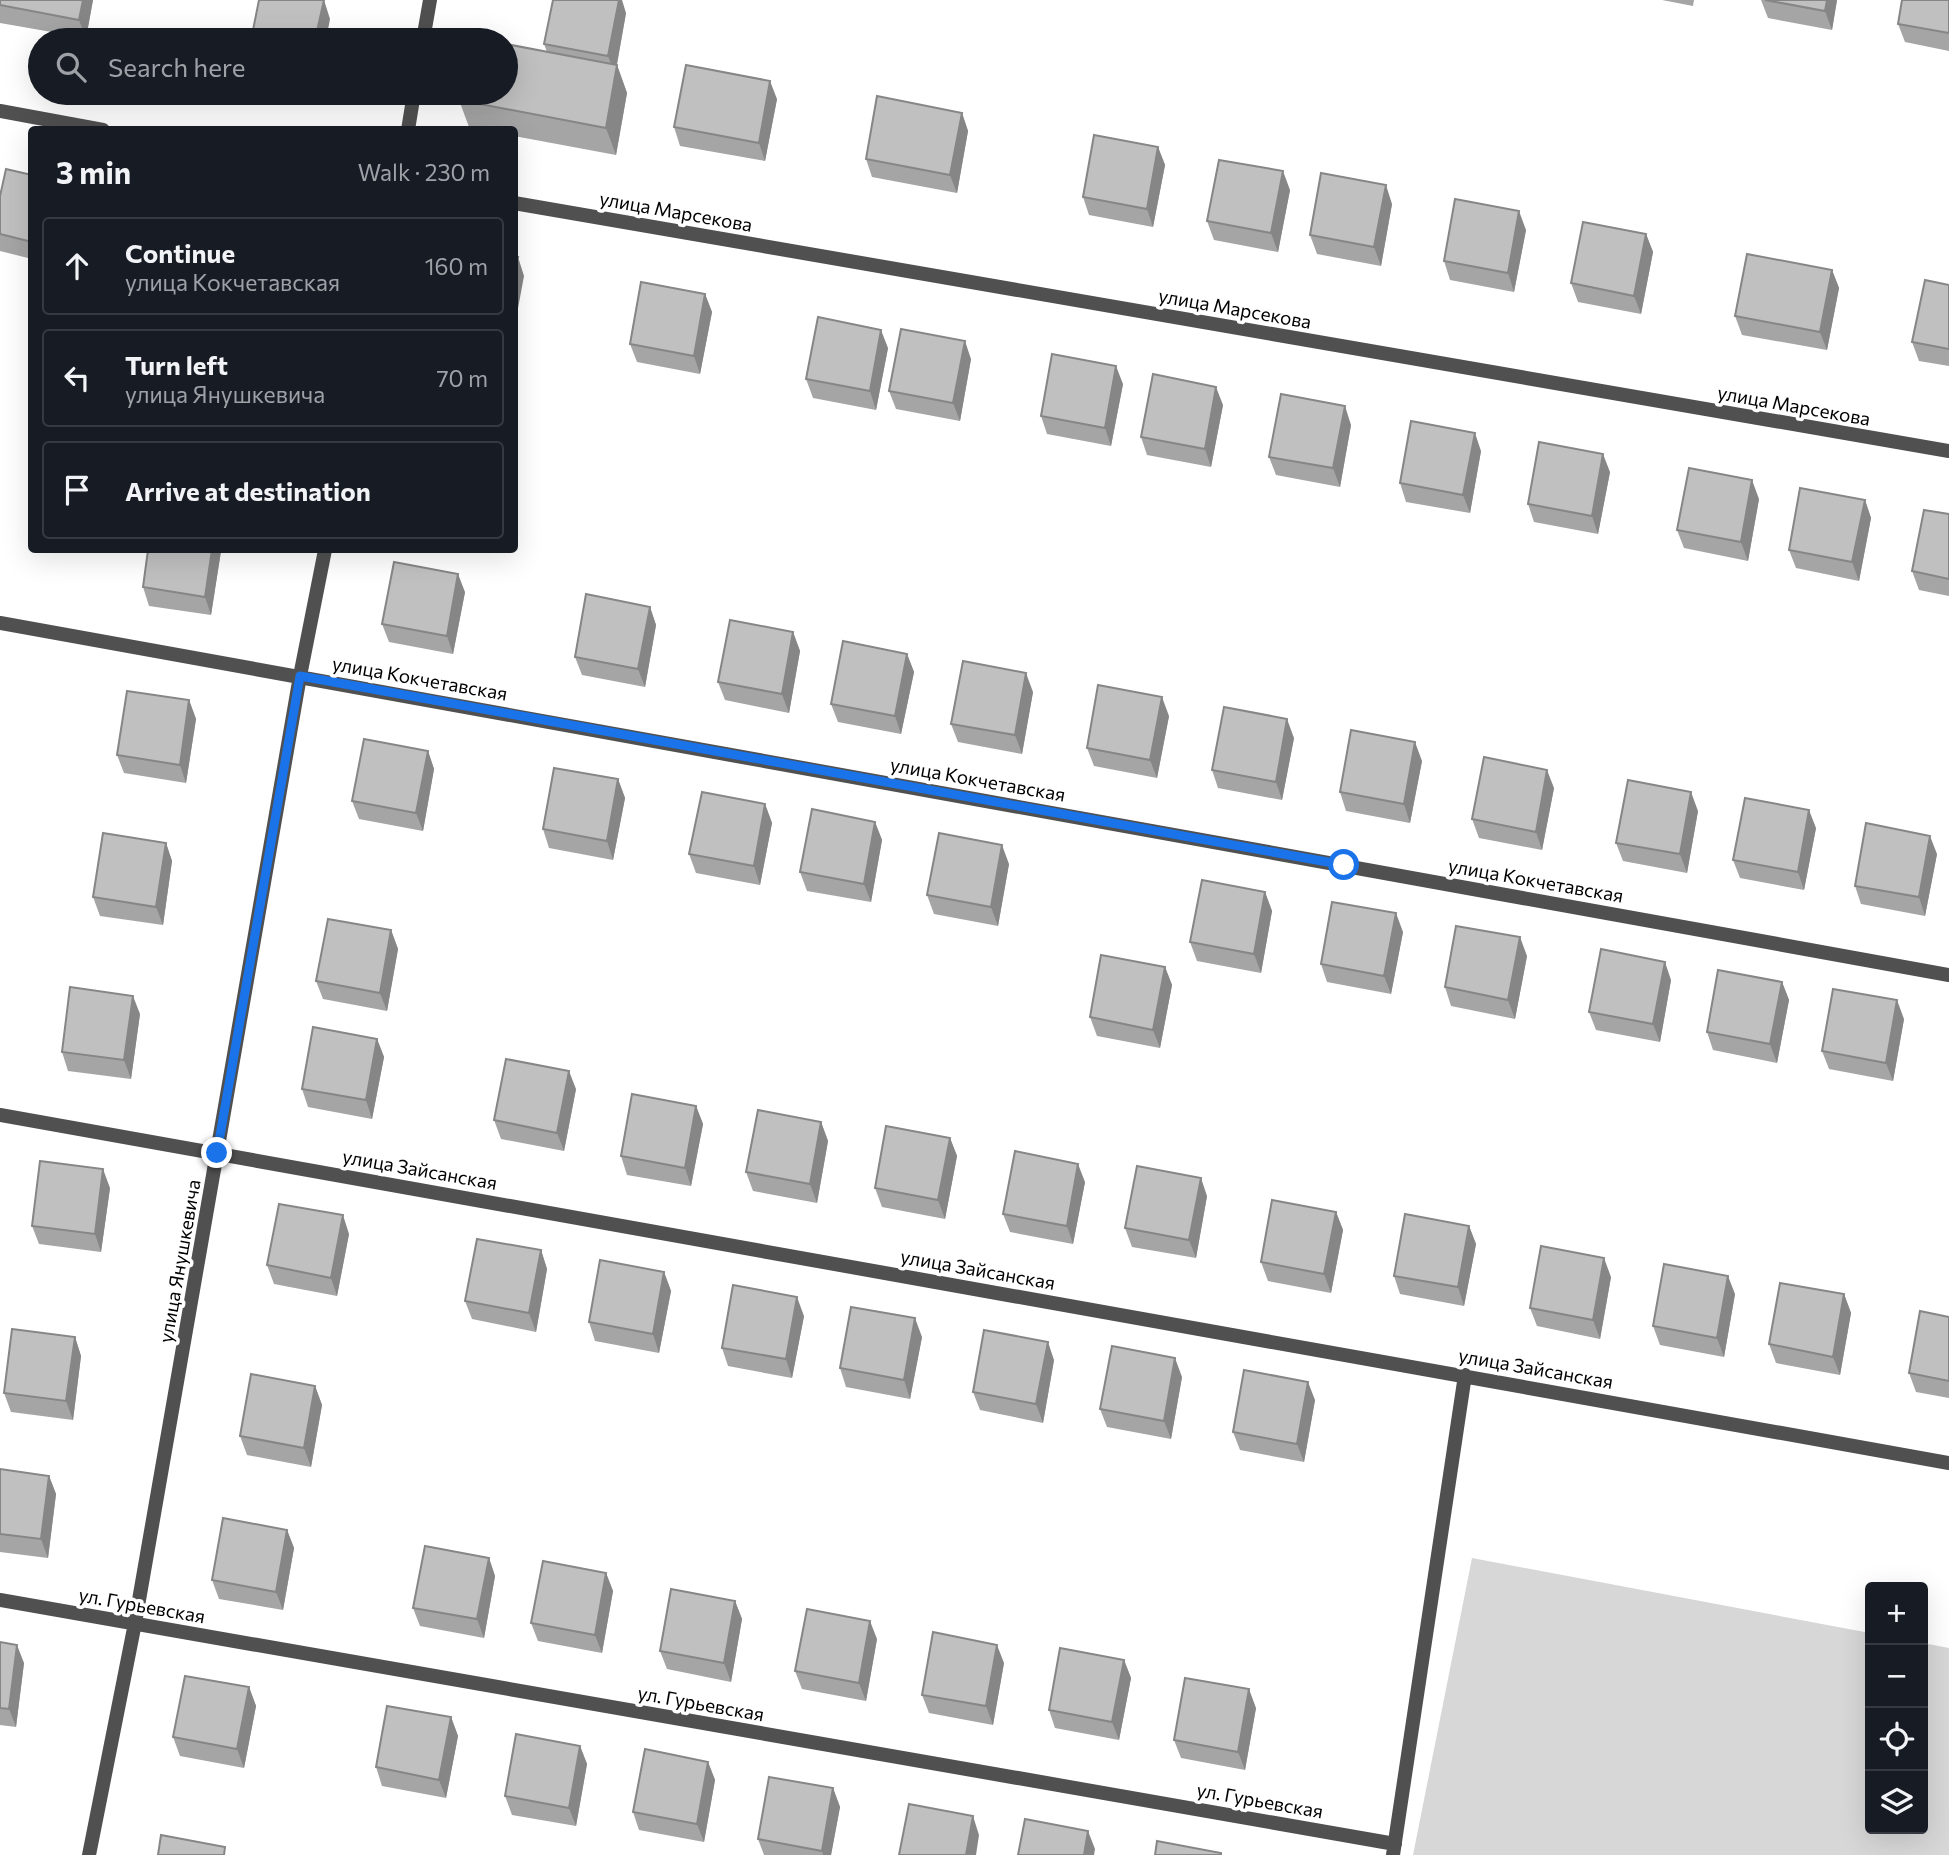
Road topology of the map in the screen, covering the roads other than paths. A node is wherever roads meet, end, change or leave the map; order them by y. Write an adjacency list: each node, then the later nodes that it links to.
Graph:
1 (430, 0): 2 (street)
2 (425, 28)
3 (412, 105): 6 (street)
4 (0, 111): 5 (street)
5 (81, 126)
6 (409, 126)
7 (518, 204): 8 (street, улица Марсекова)
8 (1949, 451)
9 (324, 553): 11 (street, улица Янушкевича)
10 (0, 623): 11 (street, улица Кокчетавская)
11 (300, 676): 12 (street, улица Кокчетавская); 14 (street, улица Янушкевича)
12 (1949, 975)
13 (0, 1115): 14 (street, улица Зайсанская)
14 (217, 1153): 15 (street, улица Зайсанская); 18 (street, улица Янушкевича)
15 (1465, 1375): 16 (street, улица Зайсанская); 19 (street)
16 (1949, 1463)
17 (0, 1600): 18 (street, ул. Гурьевская)
18 (135, 1623): 19 (street, ул. Гурьевская); 20 (street, улица Янушкевича)
19 (1394, 1849)
20 (89, 1855)

